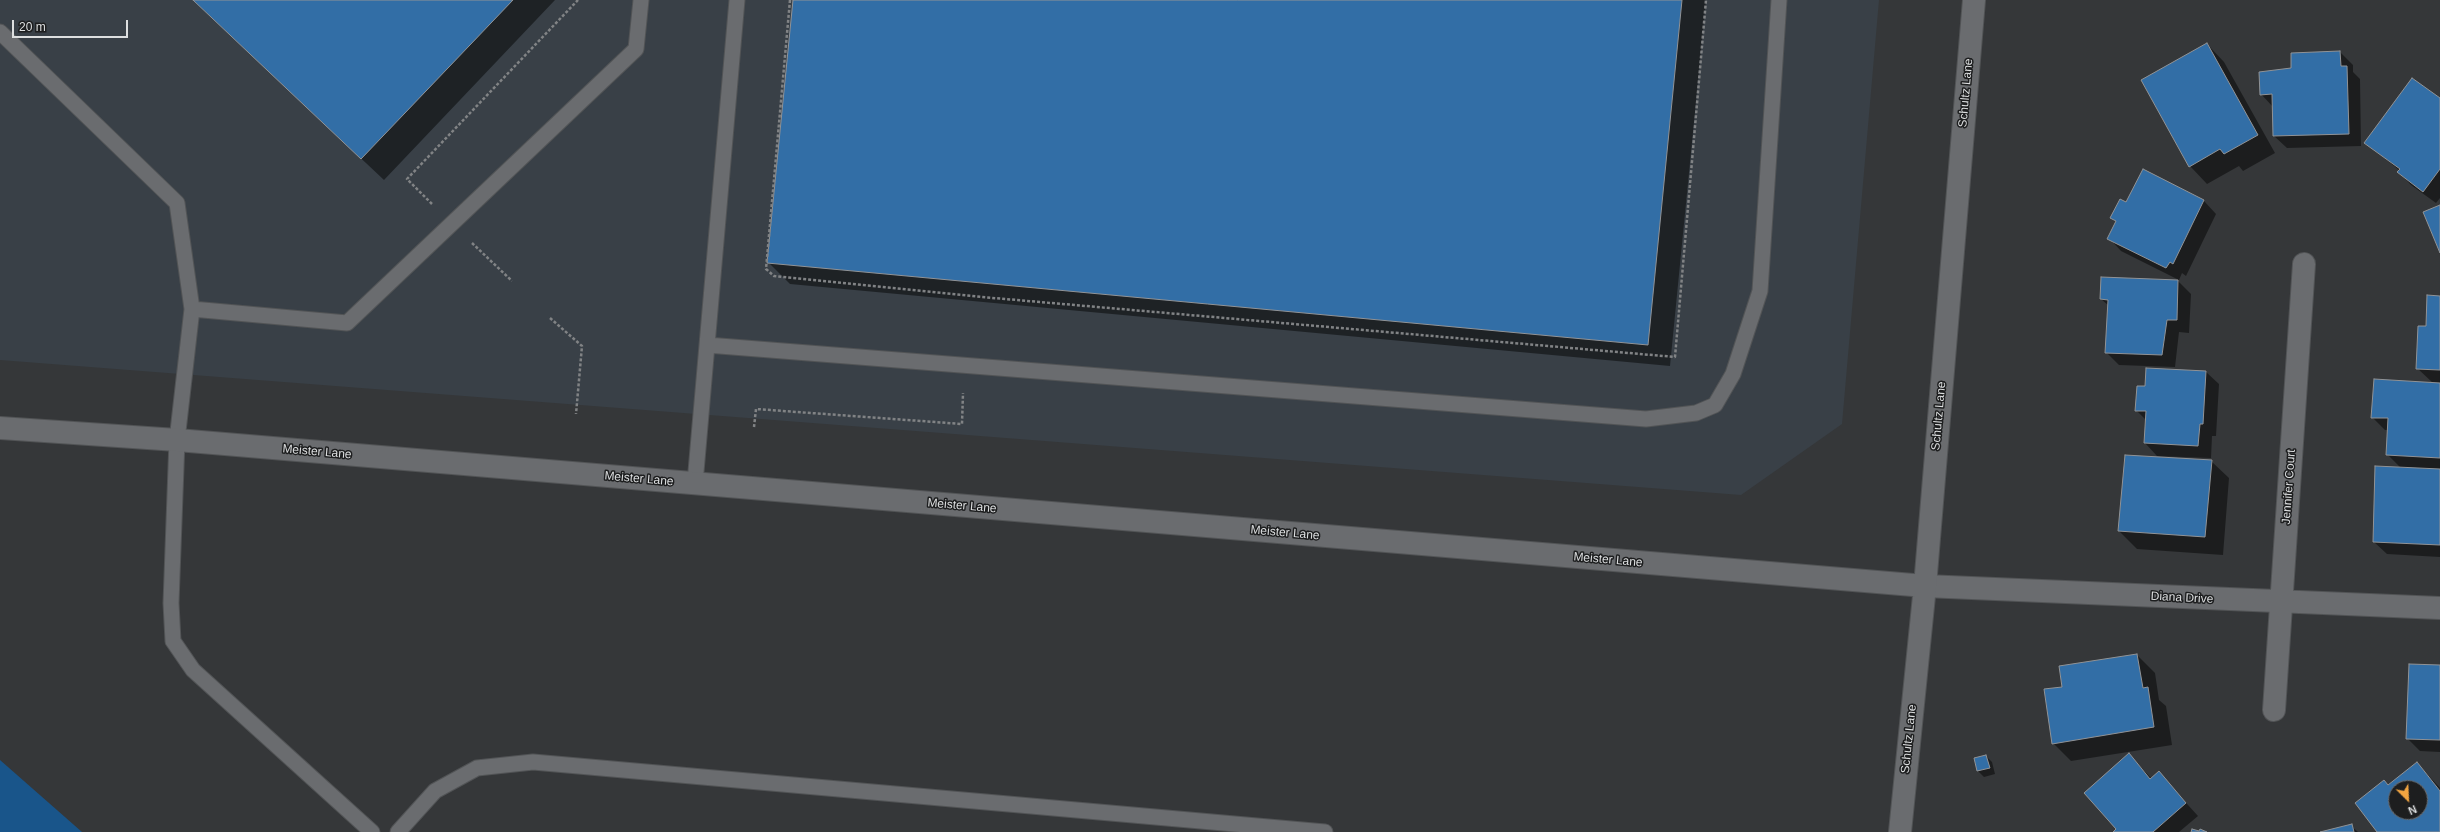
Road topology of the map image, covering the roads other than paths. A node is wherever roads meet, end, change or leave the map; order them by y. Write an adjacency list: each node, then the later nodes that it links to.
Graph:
1 (641, 0): 7 (lane)
2 (737, 0): 8 (lane)
3 (1779, 0): 8 (lane)
4 (1974, 0): 12 (street, Schultz Lane)
5 (0, 32): 7 (lane)
6 (2304, 264): 13 (street, Jennifer Court)
7 (192, 309): 10 (lane)
8 (707, 345): 11 (lane)
9 (0, 428): 10 (street, Meister Lane)
10 (177, 440): 11 (street, Meister Lane); 16 (lane)
11 (695, 483): 12 (street, Meister Lane)
12 (1924, 586): 13 (street, Diana Drive); 19 (street, Schultz Lane)
13 (2281, 603): 14 (street, Diana Drive); 15 (street, Jennifer Court)
14 (2440, 608)
15 (2274, 710)
16 (372, 832)
17 (398, 832): 18 (lane)
18 (1325, 832)
19 (1900, 832)

